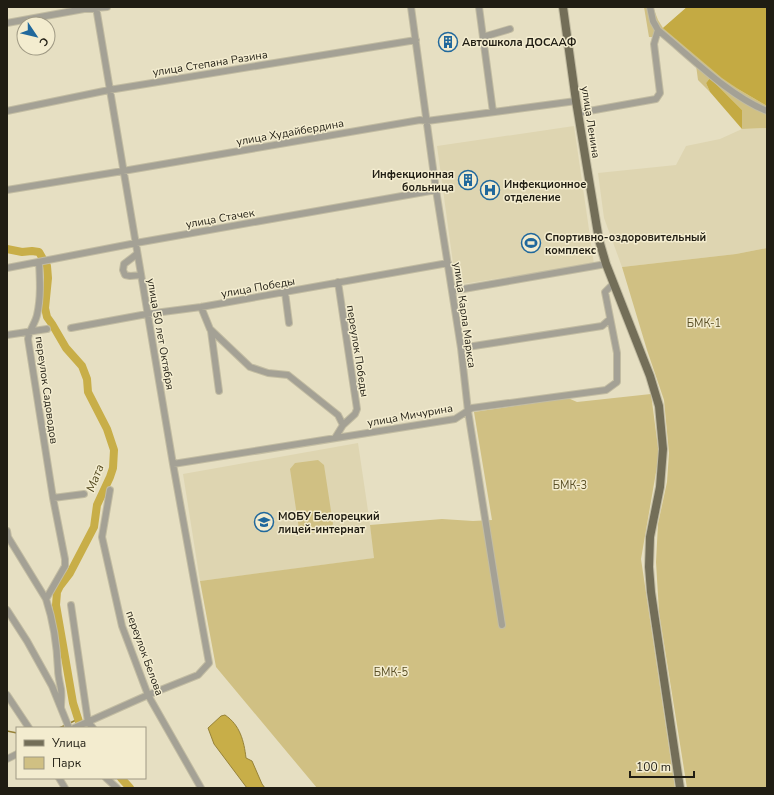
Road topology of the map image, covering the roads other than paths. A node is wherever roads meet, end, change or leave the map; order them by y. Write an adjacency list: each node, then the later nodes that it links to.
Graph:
1 (107, 7): 6 (street)
2 (411, 7): 11 (street, улица Карла Маркса)
3 (479, 7): 10 (street)
4 (563, 7): 13 (main road, улица Ленина)
5 (650, 7): 9 (street)
6 (96, 8): 7 (street); 12 (street, улица 50 лет Октября)
7 (7, 23)
8 (510, 29): 10 (street)
9 (658, 30): 15 (street); 17 (street)
10 (483, 37): 16 (street)
11 (416, 40): 12 (street, улица Степана Разина); 18 (street, улица Карла Маркса)
12 (109, 90): 14 (street, улица Степана Разина); 19 (street, улица 50 лет Октября)
13 (576, 101): 16 (street, улица Худайбердина); 17 (main road, улица Ленина)
14 (7, 111)
15 (767, 111)
16 (493, 112): 18 (street, улица Худайбердина)
17 (578, 113): 26 (main road, улица Ленина)
18 (427, 121): 19 (street, улица Худайбердина); 21 (street, улица Карла Маркса)
19 (123, 171): 20 (street, улица Худайбердина); 22 (street, улица 50 лет Октября)
20 (7, 190)
21 (436, 190): 22 (street, улица Стачек); 25 (street, улица Карла Маркса)
22 (136, 243): 23 (street, улица 50 лет Октября); 24 (street, улица Стачек)
23 (137, 254): 28 (street, улица 50 лет Октября); 28 (street)
24 (39, 262): 27 (street, улица Стачек); 40 (street, переулок Садоводов)
25 (448, 263): 29 (street, улица Победы); 31 (street, улица Карла Маркса)
26 (606, 264): 30 (main road, улица Ленина); 31 (street)
27 (7, 268)
28 (141, 276): 34 (street, улица 50 лет Октября)
29 (338, 282): 32 (street, улица Победы); 45 (street, переулок Победы)
30 (614, 283): 35 (street, улица Мичурина); 70 (main road, улица Ленина)
31 (452, 291): 42 (street, улица Карла Маркса)
32 (285, 292): 33 (street, улица Победы); 36 (street)
33 (201, 307): 34 (street, улица Победы); 39 (street)
34 (148, 314): 37 (street, улица Победы); 47 (street, улица 50 лет Октября)
35 (610, 319): 42 (street); 44 (street, улица Мичурина)
36 (289, 323)
37 (71, 328)
38 (47, 329): 40 (street)
39 (210, 329): 43 (street); 45 (street)
40 (29, 332): 41 (street); 50 (street, переулок Садоводов)
41 (7, 335)
42 (461, 348): 44 (street, улица Карла Маркса)
43 (219, 391)
44 (468, 411): 46 (street, улица Мичурина); 55 (street, улица Карла Маркса)
45 (343, 425): 46 (street, переулок Победы)
46 (335, 438): 47 (street, улица Мичурина)
47 (173, 464): 56 (street, улица 50 лет Октября)
48 (110, 490): 56 (street, переулок Белова)
49 (84, 494): 50 (street)
50 (53, 498): 52 (street, переулок Садоводов)
51 (7, 531): 52 (street)
52 (46, 599): 58 (street)
53 (71, 605): 59 (street)
54 (7, 610): 58 (street)
55 (502, 625)
56 (148, 695): 59 (street); 69 (street, переулок Белова)
57 (7, 696): 61 (street)
58 (61, 708): 60 (street)
59 (88, 722): 60 (street); 62 (street)
60 (69, 726)
61 (28, 727)
62 (92, 727)
63 (16, 754): 64 (street)
64 (7, 759)
65 (60, 779): 67 (street)
66 (107, 779): 68 (street)
67 (65, 788)
68 (117, 788)
69 (201, 788)
70 (680, 788)

